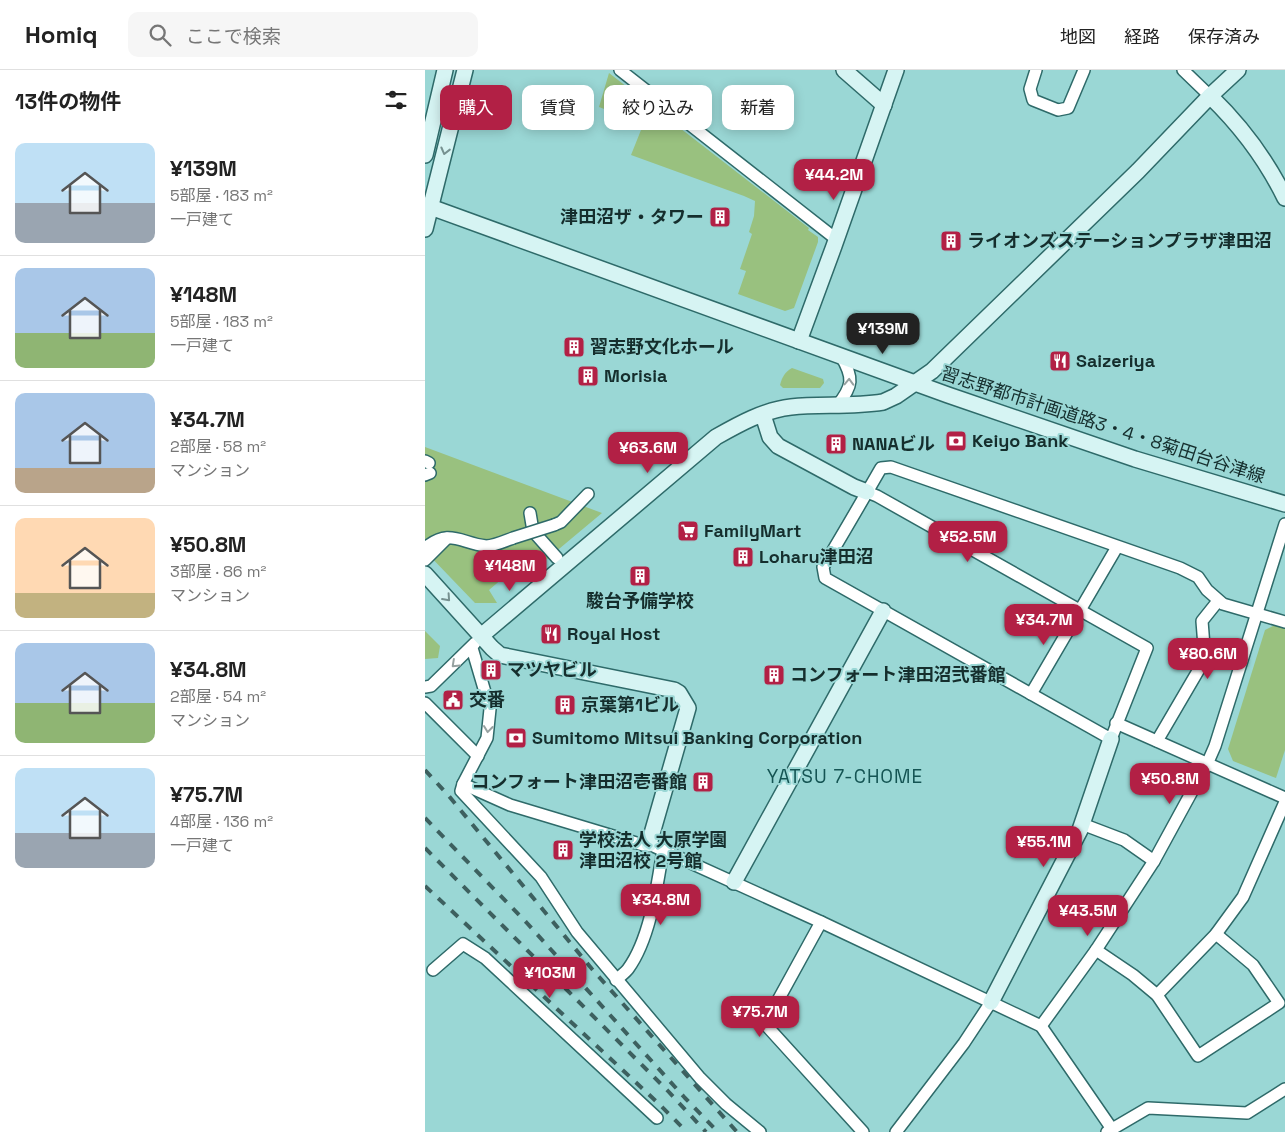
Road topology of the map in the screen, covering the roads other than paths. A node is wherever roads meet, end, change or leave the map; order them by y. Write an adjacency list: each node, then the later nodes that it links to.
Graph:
1 (445, 70): 12 (street)
2 (465, 70): 14 (street, one-way to 14)
3 (620, 70): 16 (street)
4 (844, 70): 11 (street)
5 (895, 70): 11 (street)
6 (1037, 70): 7 (street)
7 (1084, 70)
8 (1183, 70): 10 (street)
9 (1238, 70): 10 (street)
10 (1210, 96): 13 (street); 19 (street)
11 (884, 105): 16 (street)
12 (425, 155)
13 (1285, 198)
14 (428, 206): 15 (street); 17 (street, 習志野都市計画道路3・4・8菊田台谷津線)
15 (425, 229)
16 (836, 239): 17 (street)
17 (799, 341): 18 (street, 習志野都市計画道路3・4・8菊田台谷津線)
18 (841, 356): 19 (street, 習志野都市計画道路3・4・8菊田台谷津線); 20 (street, one-way to 18)
19 (915, 383): 20 (street); 24 (street, 習志野都市計画道路3・4・8菊田台谷津線)
20 (837, 406): 21 (street)
21 (763, 414): 22 (street); 36 (street)
22 (867, 492): 27 (street); 32 (street); 33 (street)
23 (588, 494): 28 (street, bridge)
24 (1285, 504)
25 (530, 512): 29 (street)
26 (1285, 524): 34 (street)
27 (1117, 547): 31 (street); 32 (street)
28 (427, 554)
29 (557, 558)
30 (425, 574): 36 (street, one-way to 36)
31 (1218, 601): 34 (street); 43 (street)
32 (1080, 610): 39 (street); 41 (street)
33 (883, 611): 39 (street); 53 (street)
34 (1256, 614): 35 (street); 45 (street)
35 (1285, 622)
36 (481, 636): 37 (street); 50 (street)
37 (472, 648): 38 (street, one-way to 38); 44 (street, one-way to 44)
38 (425, 687)
39 (1031, 694): 42 (street)
40 (425, 702): 44 (street)
41 (1116, 723): 42 (street); 43 (street)
42 (1111, 739): 49 (street)
43 (1157, 741): 45 (street)
44 (478, 756): 46 (street)
45 (1207, 762): 47 (street); 52 (street)
46 (463, 784): 50 (street); 58 (street)
47 (1285, 798)
48 (1285, 802): 55 (street)
49 (1082, 824): 52 (street); 60 (street)
50 (649, 844): 51 (street)
51 (663, 850): 53 (street); 58 (street)
52 (1154, 861): 56 (street)
53 (733, 882): 54 (street)
54 (821, 922): 60 (street); 66 (street)
55 (1217, 934): 59 (street); 59 (street)
56 (1095, 950): 59 (street); 61 (street)
57 (433, 970): 63 (street)
58 (616, 980): 65 (street)
59 (1157, 995)
60 (991, 1002): 61 (street); 67 (street)
61 (1041, 1026): 64 (street)
62 (1285, 1089): 64 (street)
63 (657, 1118)
64 (1109, 1131)
65 (760, 1132)
66 (863, 1132)
67 (896, 1132)

